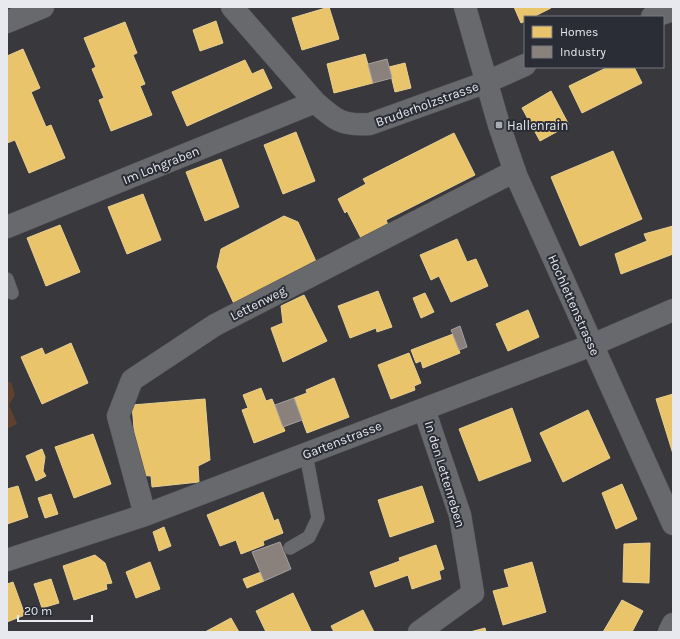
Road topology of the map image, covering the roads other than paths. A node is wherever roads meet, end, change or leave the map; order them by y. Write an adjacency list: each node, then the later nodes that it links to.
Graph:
1 (43, 7): 6 (street)
2 (232, 7): 9 (street, Bruderholzstrasse)
3 (465, 7): 8 (street)
4 (673, 10): 5 (street)
5 (655, 16)
6 (7, 22)
7 (524, 65): 8 (street, Bruderholzstrasse)
8 (487, 82): 9 (street, Bruderholzstrasse); 10 (street, Hochlettenstrasse)
9 (315, 102): 11 (street, Im Lohgraben)
10 (515, 171): 15 (street, Hochlettenstrasse); 18 (street, Lettenweg)
11 (7, 227)
12 (7, 279): 13 (lane)
13 (12, 293)
14 (673, 310): 15 (street, Gartenstrasse)
15 (592, 345): 16 (street, Gartenstrasse); 19 (street, Hochlettenstrasse)
16 (424, 409): 17 (street, Gartenstrasse); 23 (street, In den Lettenreben)
17 (306, 454): 18 (street, Gartenstrasse); 20 (lane)
18 (145, 515): 21 (street, Gartenstrasse)
19 (673, 524)
20 (290, 548)
21 (7, 560)
22 (673, 624): 24 (street)
23 (419, 632)
24 (669, 632)

